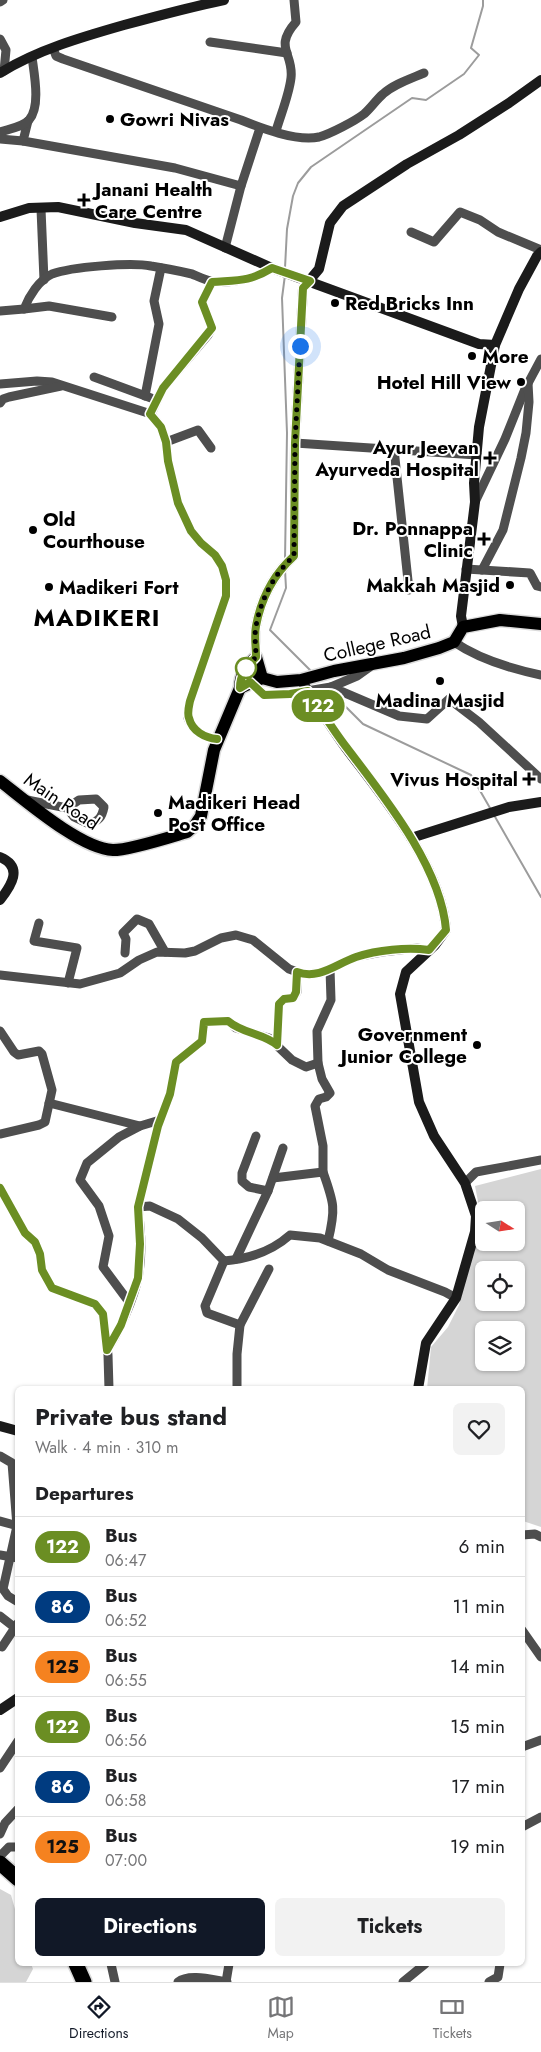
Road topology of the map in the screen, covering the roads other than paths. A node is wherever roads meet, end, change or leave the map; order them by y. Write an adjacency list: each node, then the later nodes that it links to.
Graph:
1 (224, 0): 3 (street)
2 (294, 0): 7 (street)
3 (199, 2): 6 (street)
4 (0, 39): 9 (street)
5 (210, 42): 7 (street)
6 (53, 48): 8 (street); 13 (street)
7 (287, 52): 14 (street)
8 (32, 57): 9 (street); 12 (street)
9 (2, 72)
10 (424, 73): 14 (street)
11 (541, 80): 27 (street)
12 (28, 121): 15 (street); 17 (street)
13 (260, 128): 14 (street); 18 (street)
14 (276, 131)
15 (0, 132)
16 (0, 139): 17 (street)
17 (23, 142): 18 (street)
18 (241, 186): 22 (street)
19 (41, 209): 20 (street); 22 (street); 26 (street)
20 (0, 217)
21 (411, 232): 23 (street)
22 (225, 248): 25 (street)
23 (541, 251): 32 (street)
24 (161, 268): 26 (street); 28 (street); 38 (street)
25 (272, 268): 27 (street); 28 (street)
26 (44, 280): 29 (street)
27 (310, 281): 32 (street); 43 (street)
28 (212, 282): 39 (street)
29 (24, 309): 30 (street); 31 (street)
30 (0, 311)
31 (112, 317)
32 (495, 345): 46 (street)
33 (541, 360): 35 (street)
34 (94, 377): 38 (street)
35 (528, 382): 47 (street); 49 (street)
36 (0, 384): 37 (street)
37 (62, 386): 40 (street); 41 (street)
38 (145, 396): 39 (street)
39 (156, 400): 41 (street)
40 (0, 403)
41 (150, 414): 42 (street)
42 (166, 442): 44 (street); 61 (street)
43 (295, 443): 45 (street); 55 (street)
44 (211, 448)
45 (394, 448): 46 (street); 51 (street)
46 (477, 455): 47 (street)
47 (474, 502): 48 (street)
48 (466, 569): 49 (street); 53 (street)
49 (482, 570): 50 (street)
50 (541, 587)
51 (409, 590)
52 (541, 624): 53 (main road)
53 (463, 627): 54 (main road, College Road)
54 (454, 642): 56 (main road, College Road); 57 (street)
55 (256, 657): 58 (main road); 58 (main road, Main Road)
56 (376, 663): 59 (main road, College Road); 60 (street)
57 (541, 675)
58 (250, 683): 59 (main road, College Road); 61 (main road, Main Road)
59 (305, 686): 60 (street); 67 (street)
60 (331, 687): 62 (street)
61 (217, 739): 64 (main road, Main Road)
62 (541, 779)
63 (0, 781): 64 (main road, Main Road)
64 (24, 800): 66 (street)
65 (541, 802): 67 (street)
66 (67, 808)
67 (411, 838): 71 (street)
68 (0, 857): 69 (street)
69 (0, 900)
70 (39, 923): 77 (street)
71 (429, 950): 74 (street); 90 (street)
72 (165, 952): 73 (street); 75 (street); 77 (street)
73 (125, 954)
74 (330, 969): 75 (street); 80 (street)
75 (297, 972): 79 (street)
76 (0, 975): 77 (street)
77 (68, 983)
78 (0, 1031): 81 (street)
79 (277, 1045): 80 (street); 82 (street)
80 (318, 1063): 88 (street)
81 (49, 1103): 83 (street); 84 (street)
82 (160, 1120): 83 (street); 93 (street)
83 (140, 1126): 99 (street)
84 (0, 1134)
85 (256, 1136): 92 (street)
86 (283, 1148): 89 (street)
87 (541, 1160): 90 (street)
88 (323, 1172): 89 (street); 94 (street)
89 (273, 1178): 92 (street)
90 (465, 1183): 98 (street)
91 (0, 1188): 101 (street)
92 (268, 1191): 95 (street)
93 (138, 1207): 96 (street); 99 (street)
94 (328, 1241): 95 (street); 98 (street)
95 (236, 1259): 96 (street)
96 (224, 1261): 100 (street)
97 (269, 1269): 100 (street)
98 (456, 1298): 104 (street)
99 (129, 1302): 101 (street)
100 (240, 1325): 103 (street)
101 (107, 1350): 102 (street)
102 (109, 1386)
103 (238, 1386)
104 (419, 1386)
105 (0, 1426): 106 (street)
106 (15, 1430)
107 (0, 1456): 108 (street)
108 (15, 1471)
109 (0, 1521): 110 (street)
110 (15, 1525)
111 (15, 1534): 114 (street)
112 (525, 1535): 113 (street)
113 (541, 1537)
114 (9, 1557): 115 (street)
115 (15, 1600)
116 (0, 1616): 117 (street)
117 (15, 1624)
118 (15, 1627): 120 (street)
119 (525, 1634): 121 (street)
120 (2, 1647)
121 (540, 1653)
122 (15, 1700): 123 (street)
123 (0, 1710)
124 (541, 1740): 126 (street)
125 (15, 1746): 127 (street)
126 (525, 1746)
127 (0, 1768)
128 (15, 1812): 131 (street)
129 (541, 1817): 130 (street)
130 (525, 1825)
131 (0, 1834)
132 (15, 1848): 133 (street)
133 (0, 1861): 134 (highway)
134 (15, 1876)
135 (77, 1966): 140 (highway)
136 (111, 1966): 141 (street)
137 (229, 1966): 143 (street)
138 (423, 1966): 144 (street)
139 (500, 1966): 145 (street)
140 (84, 1982)
141 (115, 1982)
142 (178, 1982): 143 (street)
143 (226, 1982)
144 (403, 1982)
145 (489, 1982)

